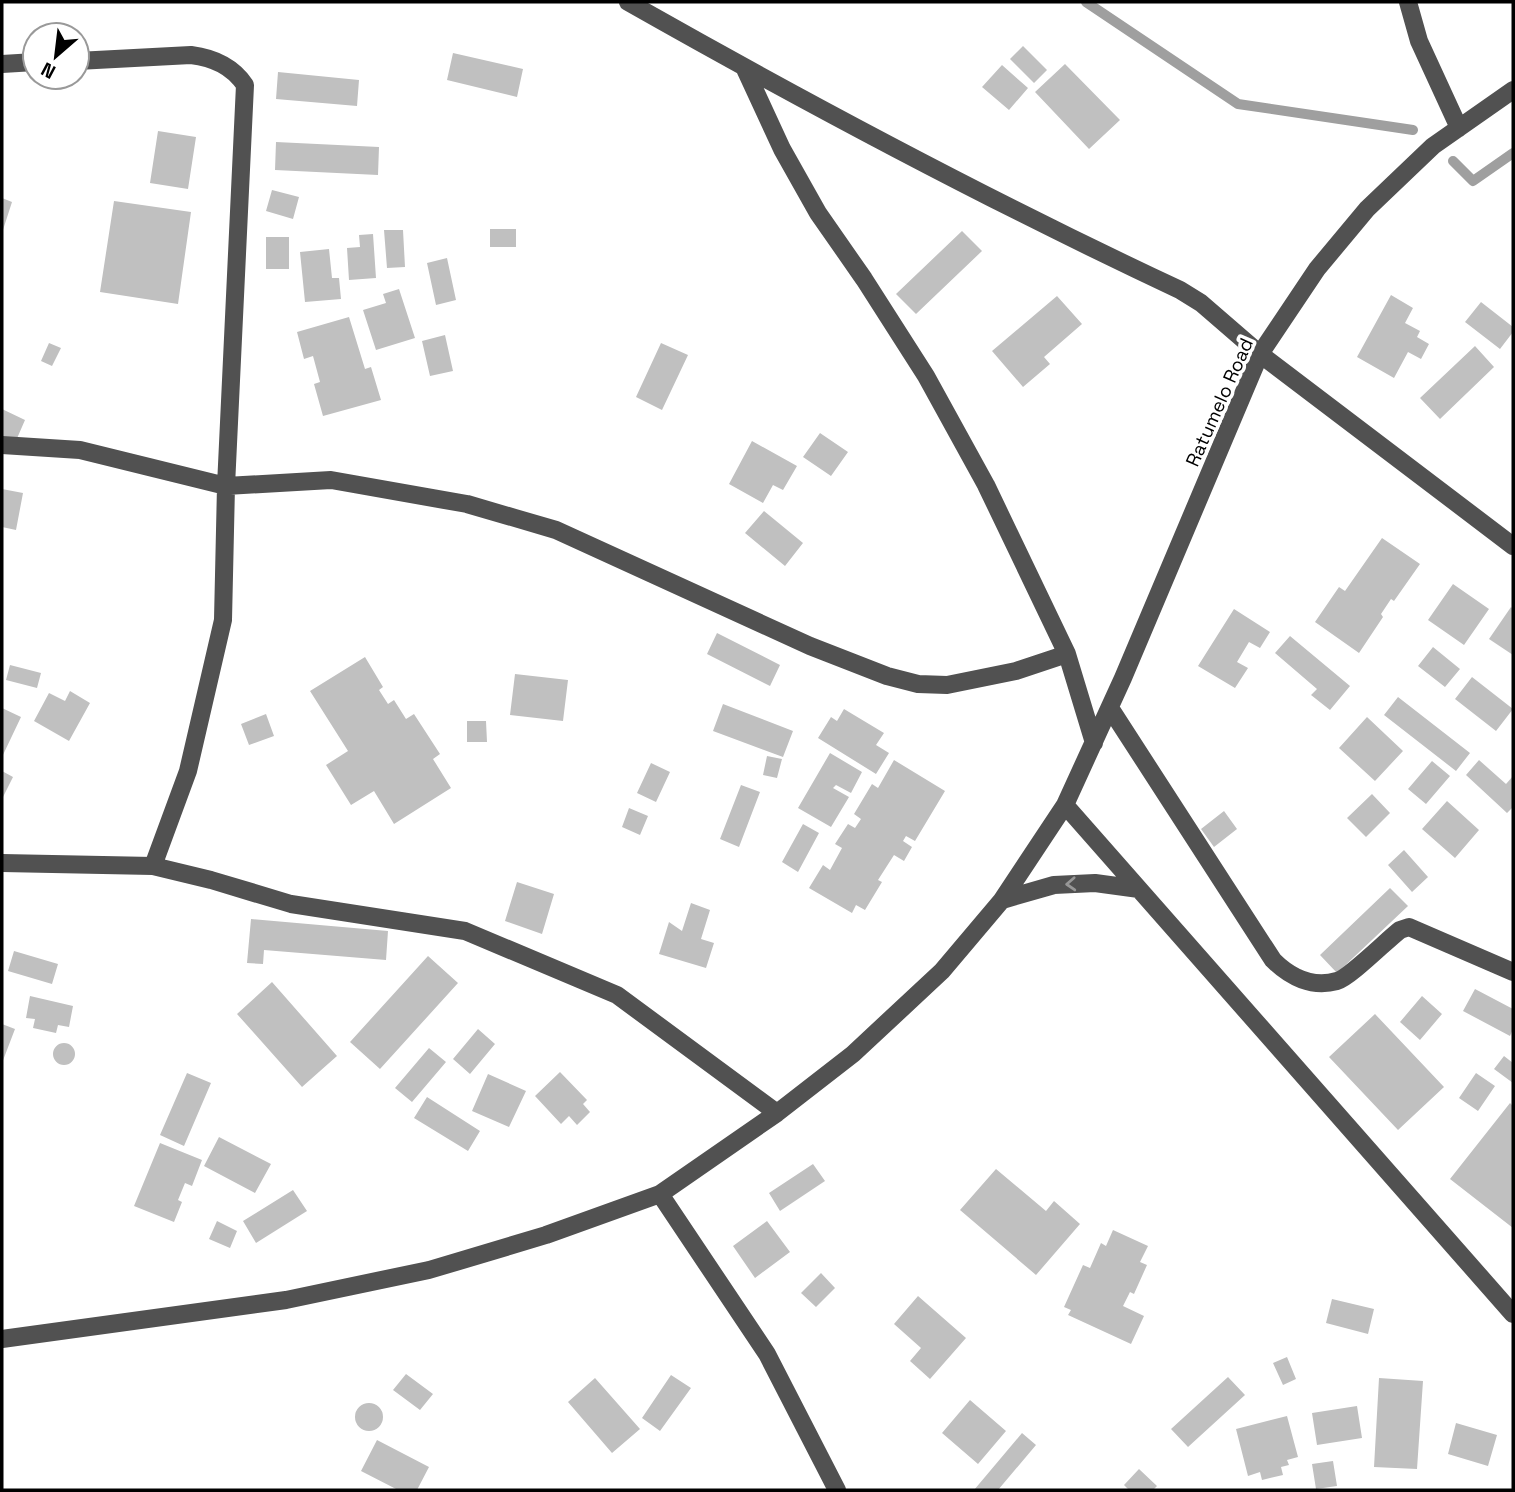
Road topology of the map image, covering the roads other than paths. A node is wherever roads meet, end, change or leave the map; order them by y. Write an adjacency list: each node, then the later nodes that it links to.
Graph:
1 (628, 2): 6 (street)
2 (1408, 2): 8 (street)
3 (91, 60): 11 (street)
4 (21, 63): 5 (street)
5 (2, 64)
6 (745, 69): 9 (street); 13 (street)
7 (1513, 90): 8 (street, Ratumelo Road)
8 (1459, 128): 9 (street, Ratumelo Road)
9 (1260, 354): 12 (street); 14 (street, Ratumelo Road)
10 (2, 446): 11 (street)
11 (226, 486): 13 (street); 18 (street)
12 (1513, 546)
13 (1068, 654): 15 (street)
14 (1110, 708): 15 (street, Ratumelo Road); 21 (street)
15 (1094, 743): 16 (street, Ratumelo Road)
16 (1065, 805): 19 (street); 20 (street, Ratumelo Road)
17 (2, 863): 18 (street)
18 (153, 866): 22 (street)
19 (1139, 889): 20 (street, one-way to 20); 24 (street)
20 (1002, 900): 22 (street, Ratumelo Road)
21 (1513, 972)
22 (777, 1113): 23 (street, Ratumelo Road)
23 (660, 1194): 25 (street, Ratumelo Road); 26 (street)
24 (1513, 1314)
25 (2, 1339)
26 (837, 1490)

